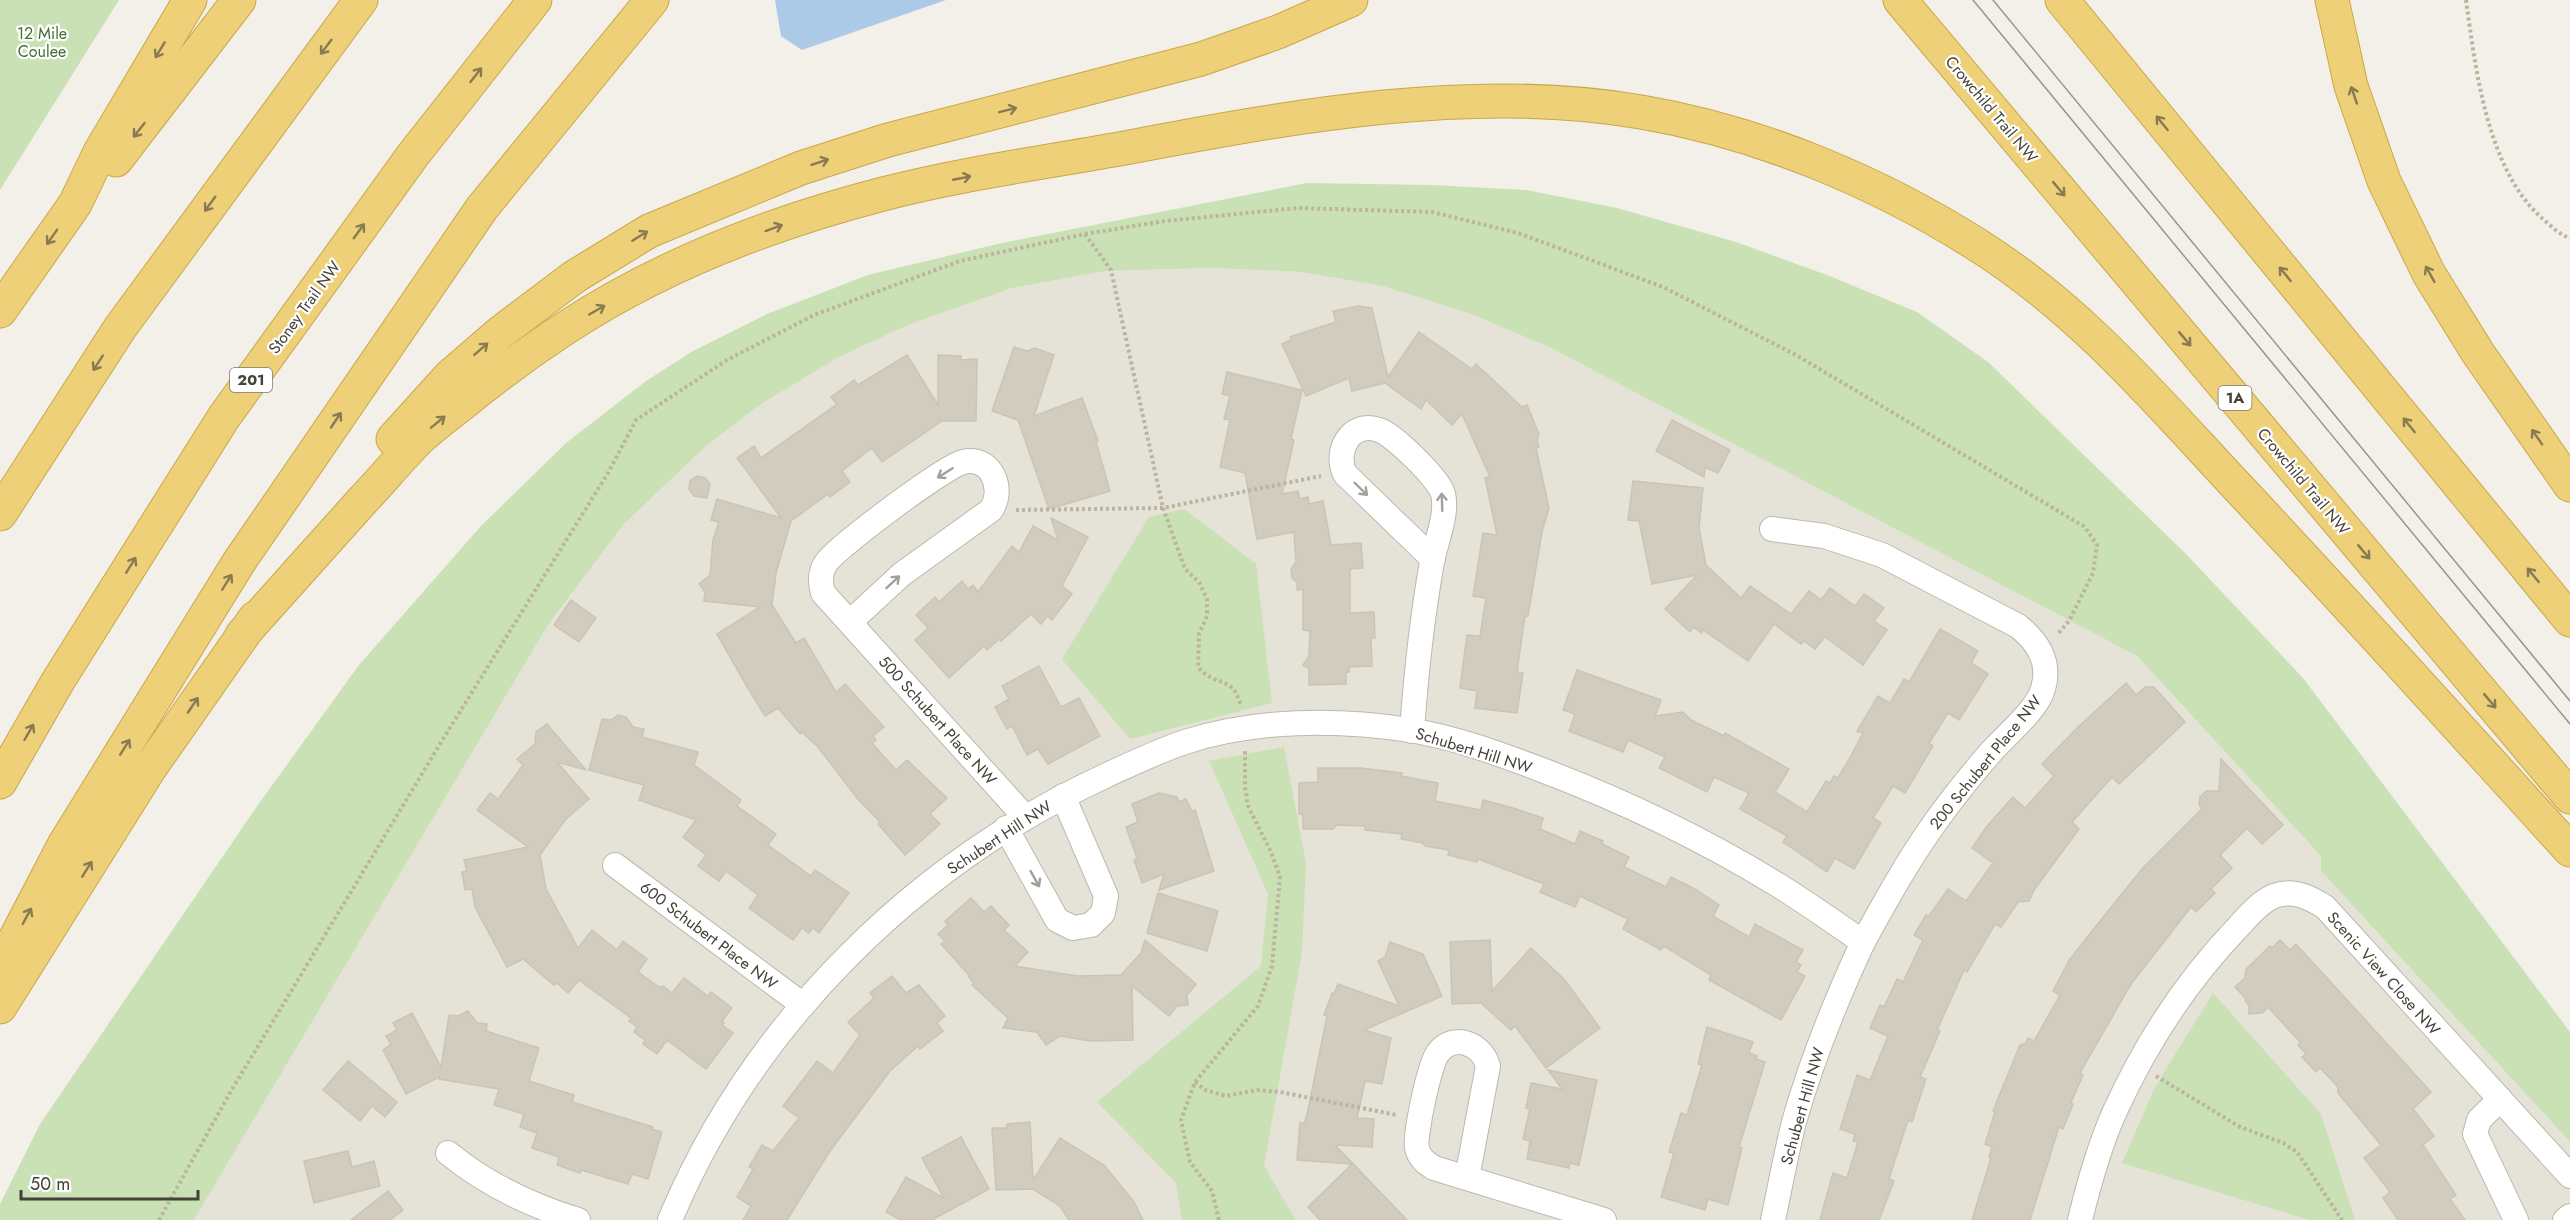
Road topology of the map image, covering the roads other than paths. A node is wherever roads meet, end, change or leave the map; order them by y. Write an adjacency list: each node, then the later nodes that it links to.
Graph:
1 (190, 0): 10 (highway, one-way to 10)
2 (239, 0): 10 (highway, one-way to 10)
3 (362, 0): 13 (highway, one-way to 13)
4 (535, 0): 20 (highway, Stoney Trail NW / 201, one-way to 4)
5 (652, 0): 27 (highway, one-way to 5)
6 (1351, 0): 18 (highway, one-way to 6)
7 (1900, 0): 22 (highway, Crowchild Trail NW / 1A, one-way to 22)
8 (2062, 0): 16 (highway, one-way to 8)
9 (2332, 0): 12 (highway, one-way to 9)
10 (75, 204): 11 (highway, one-way to 11)
11 (0, 312)
12 (2570, 485)
13 (0, 514)
14 (1772, 529): 26 (street, 200 Schubert Place NW)
15 (1432, 559): 15 (street, one-way to 15); 19 (street)
16 (2570, 620)
17 (850, 622): 17 (street, 500 Schubert Place NW, one-way to 17); 23 (street, 500 Schubert Place NW)
18 (242, 634): 24 (highway, one-way to 24); 29 (highway, one-way to 18)
19 (1412, 730): 21 (street, Schubert Hill NW); 26 (street, Schubert Hill NW)
20 (0, 782)
21 (1063, 796): 23 (street, Schubert Hill NW); 23 (street, 500 Schubert Place NW, one-way to 21)
22 (2570, 796)
23 (1016, 823): 28 (street, Schubert Hill NW)
24 (2570, 850)
25 (615, 865): 28 (street, 600 Schubert Place NW)
26 (1863, 942): 38 (street, Schubert Hill NW)
27 (0, 968)
28 (803, 1005): 36 (street, Schubert Hill NW)
29 (0, 1007)
30 (2500, 1099): 32 (street, Scenic View Close NW); 39 (street, Scenic View Close NW); 40 (street)
31 (448, 1153): 35 (street)
32 (2570, 1176)
33 (1467, 1178): 33 (street); 37 (street)
34 (2570, 1216): 41 (street)
35 (578, 1220)
36 (670, 1220)
37 (1604, 1220)
38 (1773, 1220)
39 (2080, 1220)
40 (2516, 1220)
41 (2565, 1220)

